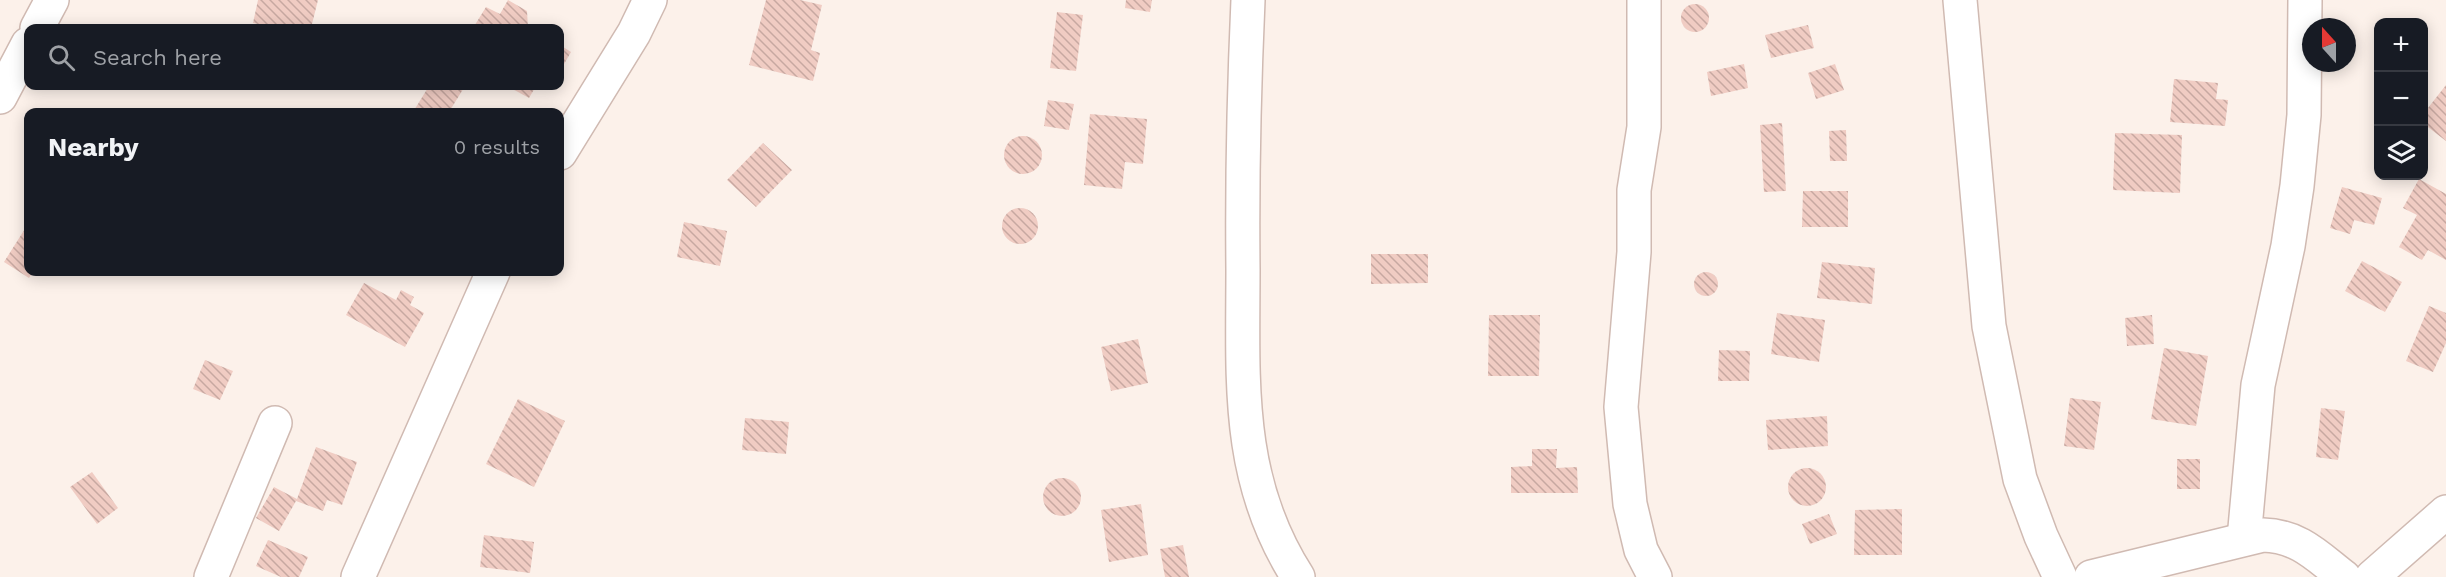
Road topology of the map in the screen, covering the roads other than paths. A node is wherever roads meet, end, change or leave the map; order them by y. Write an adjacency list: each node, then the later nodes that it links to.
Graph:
1 (650, 0): 8 (street)
2 (1248, 0): 15 (street)
3 (1644, 0): 16 (street)
4 (1960, 0): 17 (street)
5 (2305, 0): 12 (street)
6 (24, 52): 7 (street)
7 (0, 97)
8 (564, 147)
9 (491, 276): 14 (street)
10 (275, 423): 13 (street)
11 (2446, 512): 20 (street)
12 (2244, 539): 18 (street); 19 (street)
13 (211, 577)
14 (358, 577)
15 (1298, 577)
16 (1655, 577)
17 (2060, 577)
18 (2091, 577)
19 (2344, 577)
20 (2372, 577)

